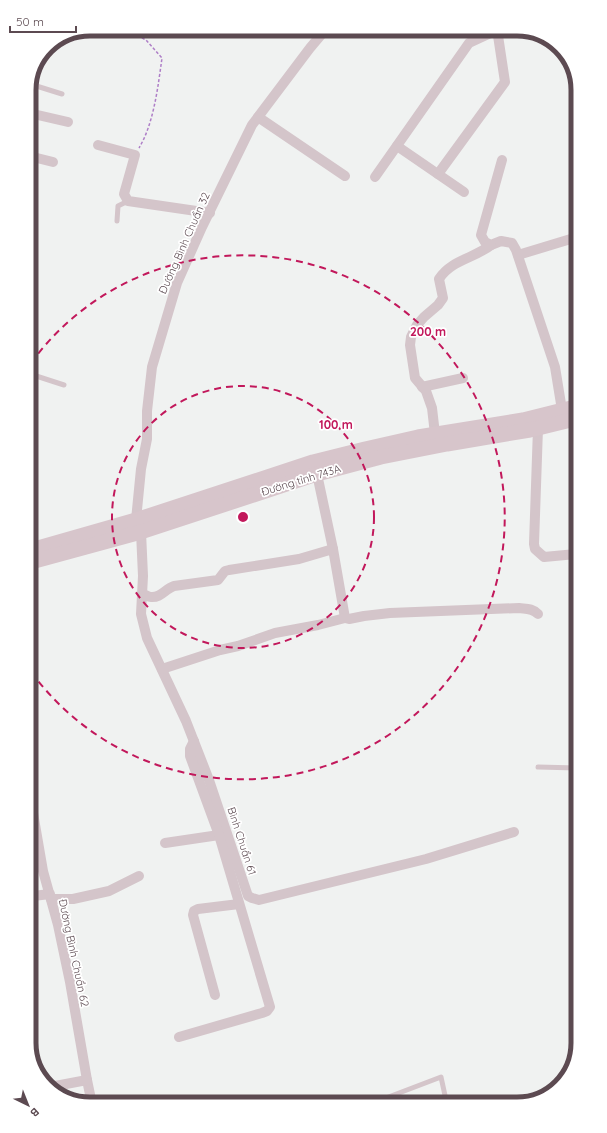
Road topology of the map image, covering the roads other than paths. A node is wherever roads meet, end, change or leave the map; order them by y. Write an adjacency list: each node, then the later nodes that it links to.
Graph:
1 (320, 36): 7 (street, Đường Bình Chuẩn 32)
2 (484, 36): 10 (street)
3 (498, 36): 14 (street)
4 (36, 86): 5 (lane)
5 (62, 94)
6 (36, 115): 8 (street)
7 (258, 117): 15 (street); 19 (street, Đường Bình Chuẩn 32)
8 (68, 122)
9 (98, 145): 18 (street)
10 (397, 146): 14 (street); 16 (street)
11 (36, 158): 13 (street)
12 (502, 160): 22 (street)
13 (53, 162)
14 (438, 174): 17 (street)
15 (344, 176)
16 (375, 177)
17 (464, 192)
18 (128, 201): 19 (street); 20 (lane)
19 (210, 213): 33 (street, Đường Bình Chuẩn 32)
20 (118, 221)
21 (571, 239): 23 (street)
22 (491, 246): 23 (street); 27 (street)
23 (518, 255): 28 (street)
24 (36, 376): 26 (lane)
25 (463, 378): 27 (street)
26 (64, 385)
27 (422, 387): 31 (street)
28 (568, 409): 31 (main road, Đường tỉnh 743A)
29 (571, 420): 30 (main road, Đường tỉnh 743A)
30 (538, 428): 32 (main road, Đường tỉnh 743A); 36 (street)
31 (435, 434): 33 (main road, Đường tỉnh 743A)
32 (316, 474): 33 (main road, Đường tỉnh 743A); 35 (street)
33 (138, 526): 34 (main road, Đường tỉnh 743A); 37 (main road, Đường tỉnh 743A); 38 (street, Bình Chuẩn 61)
34 (36, 549)
35 (333, 549): 38 (street); 40 (street)
36 (571, 554)
37 (36, 560)
38 (142, 594): 41 (street, Bình Chuẩn 61)
39 (538, 614): 40 (street)
40 (345, 618): 41 (street)
41 (162, 669): 42 (street, Bình Chuẩn 61)
42 (194, 741): 45 (street, Bình Chuẩn 61); 46 (street)
43 (538, 767): 44 (lane)
44 (571, 768)
45 (514, 832)
46 (219, 835): 47 (street); 52 (street)
47 (165, 843)
48 (37, 854): 51 (street, Đường Bình Chuẩn 62)
49 (139, 876): 51 (street)
50 (36, 896): 51 (street)
51 (50, 896): 55 (street, Đường Bình Chuẩn 62)
52 (239, 904): 53 (street); 54 (street)
53 (215, 995)
54 (180, 1037)
55 (87, 1080): 56 (street); 57 (street, Đường Bình Chuẩn 62)
56 (57, 1086)
57 (91, 1097)
58 (388, 1097): 59 (lane)
59 (445, 1097)

